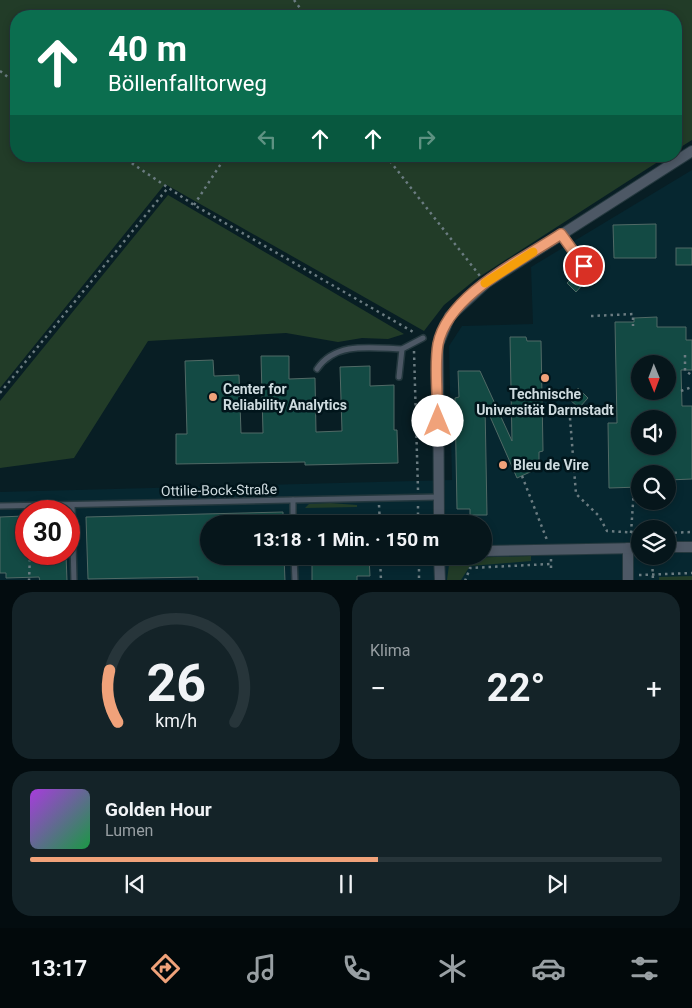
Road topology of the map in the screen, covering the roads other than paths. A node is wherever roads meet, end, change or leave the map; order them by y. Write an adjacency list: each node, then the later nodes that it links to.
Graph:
1 (675, 162): 2 (street)
2 (561, 234): 3 (street); 8 (street)
3 (584, 266)
4 (423, 338): 5 (lane)
5 (402, 349): 6 (lane); 7 (lane)
6 (317, 370)
7 (399, 377)
8 (439, 497): 9 (lane, Ottilie-Bock-Straße); 14 (street)
9 (292, 500): 10 (lane, Ottilie-Bock-Straße); 13 (lane)
10 (80, 505)
11 (0, 506): 12 (lane, Ottilie-Bock-Straße)
12 (15, 506)
13 (293, 515)
14 (439, 515)
15 (676, 547): 16 (street)
16 (692, 547)
17 (628, 548): 18 (street); 22 (street)
18 (492, 551)
19 (74, 565): 23 (lane)
20 (294, 565): 24 (lane)
21 (440, 565): 25 (street)
22 (628, 578)
23 (74, 580)
24 (295, 580)
25 (440, 580)

